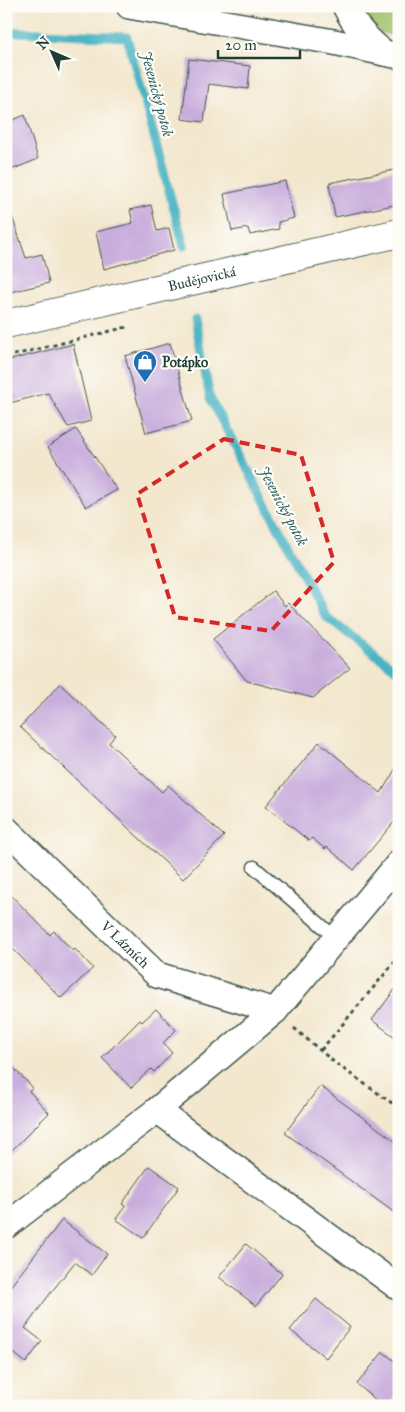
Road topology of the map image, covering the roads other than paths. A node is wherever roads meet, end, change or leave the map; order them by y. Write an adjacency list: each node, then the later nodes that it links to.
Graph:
1 (129, 6): 3 (street)
2 (344, 6): 3 (street)
3 (392, 55)
4 (399, 233): 5 (main road, Budějovická)
5 (6, 324)
6 (6, 829): 10 (street, V Lázních)
7 (399, 863): 9 (street)
8 (254, 867): 9 (lane)
9 (336, 938): 10 (street)
10 (275, 1011): 11 (street)
11 (157, 1110): 12 (street); 13 (street)
12 (6, 1226)
13 (399, 1288)

